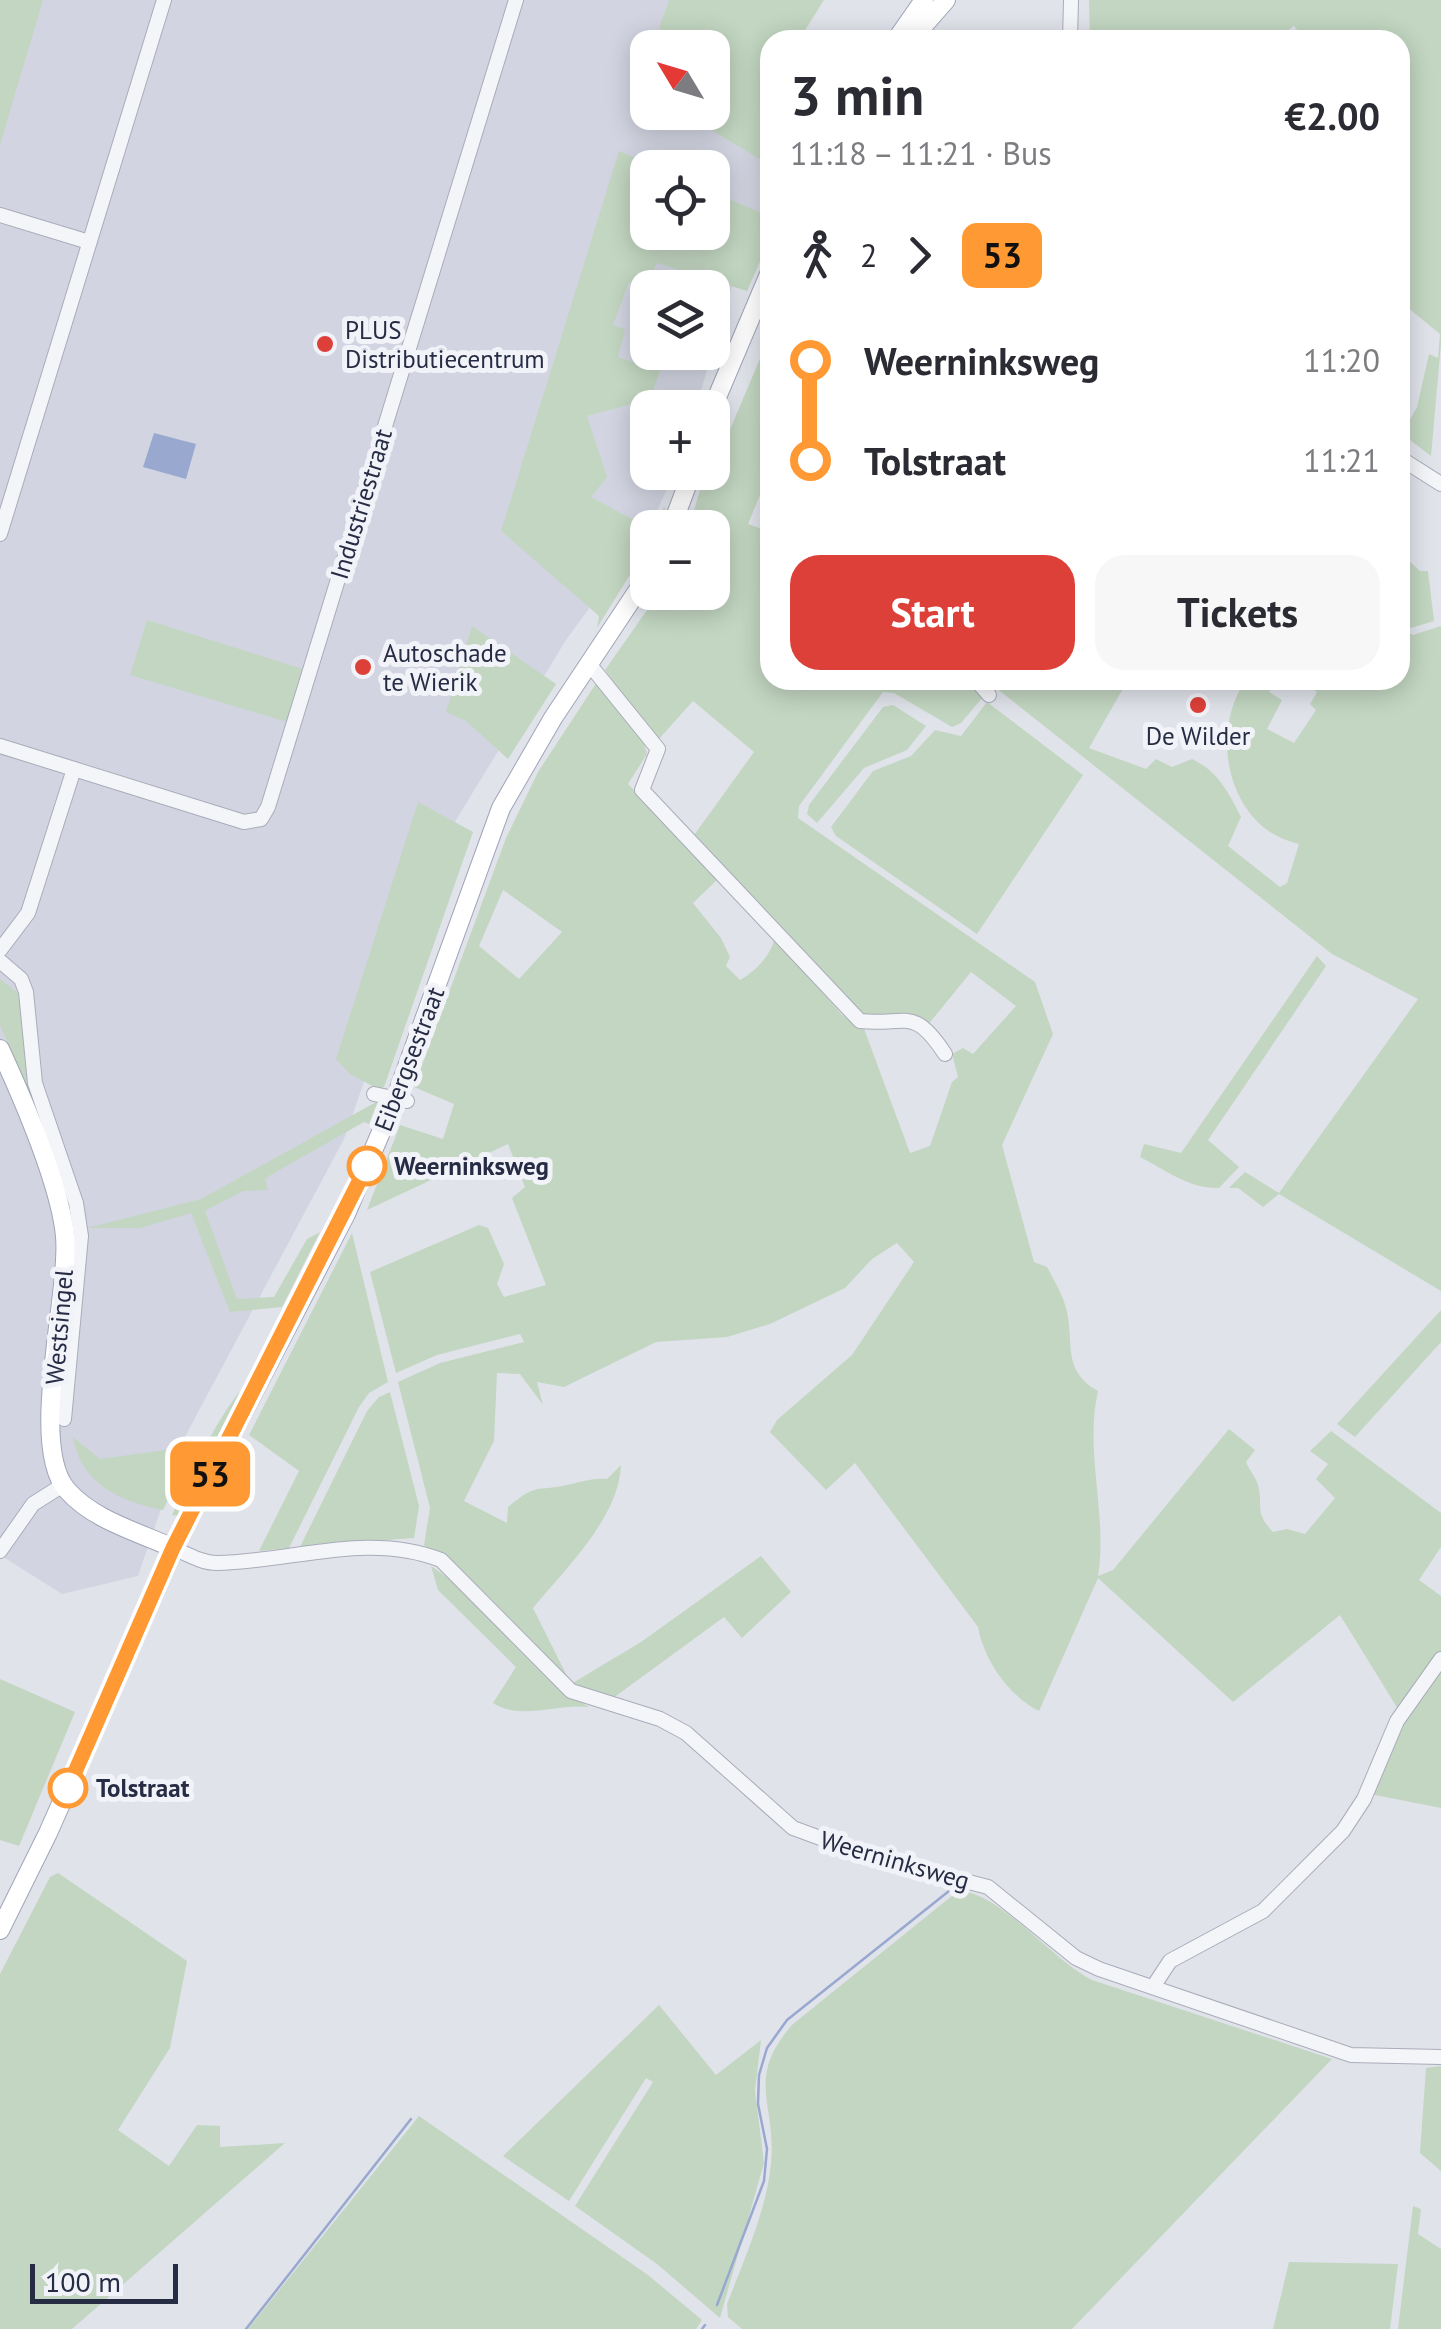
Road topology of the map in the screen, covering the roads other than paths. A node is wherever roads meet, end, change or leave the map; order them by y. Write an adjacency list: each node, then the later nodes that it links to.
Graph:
1 (164, 0): 10 (street)
2 (516, 0): 21 (street, Industriestraat)
3 (924, 0): 6 (main road)
4 (946, 0): 7 (main road)
5 (1071, 0): 8 (street)
6 (903, 30)
7 (920, 30)
8 (1070, 30)
9 (0, 215): 10 (street)
10 (89, 242): 15 (street)
11 (760, 296): 12 (main road)
12 (720, 390)
13 (1410, 464): 14 (street)
14 (1441, 484)
15 (0, 534)
16 (630, 603): 17 (main road, Eibergsestraat)
17 (590, 665): 25 (street); 27 (main road, Eibergsestraat)
18 (985, 690): 19 (street)
19 (989, 695)
20 (0, 746): 21 (street, Industriestraat)
21 (74, 769): 22 (street)
22 (0, 950)
23 (0, 961): 28 (street, Westsingel)
24 (0, 1049): 29 (main road, Westsingel)
25 (945, 1054)
26 (374, 1094): 27 (street)
27 (402, 1099): 30 (main road, Eibergsestraat)
28 (64, 1419)
29 (63, 1485): 30 (main road); 31 (street)
30 (173, 1548): 33 (main road, Eibergsestraat); 34 (street, Weerninksweg)
31 (0, 1552)
32 (1441, 1660): 34 (street)
33 (0, 1930)
34 (1153, 1986): 35 (street, Weerninksweg)
35 (1441, 2057)

